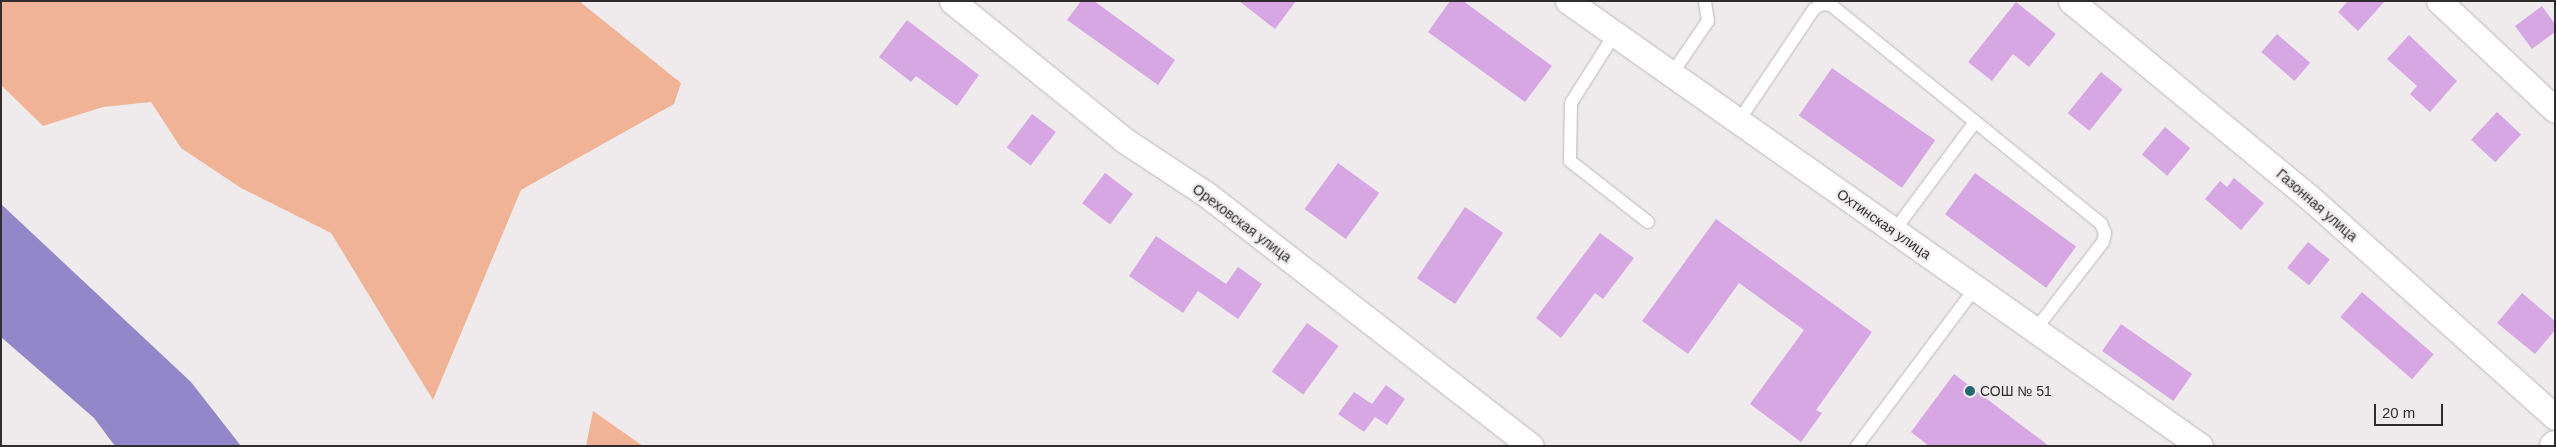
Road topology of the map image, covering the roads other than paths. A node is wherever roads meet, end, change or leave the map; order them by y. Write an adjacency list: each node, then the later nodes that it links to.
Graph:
1 (952, 1): 16 (street, Ореховская улица)
2 (1568, 1): 6 (street, Охтинская улица)
3 (1705, 1): 7 (lane)
4 (2071, 1): 15 (street, Газонная улица)
5 (2439, 1): 8 (street)
6 (1614, 35): 7 (street, Охтинская улица); 11 (lane)
7 (1671, 75): 9 (street, Охтинская улица)
8 (2555, 110)
9 (1738, 122): 10 (lane); 12 (street, Охтинская улица)
10 (1976, 122): 12 (lane); 14 (lane)
11 (1648, 222)
12 (1894, 231): 13 (street, Охтинская улица)
13 (1975, 288): 14 (street, Охтинская улица); 17 (lane)
14 (2035, 330): 18 (street, Охтинская улица)
15 (2555, 417)
16 (1531, 446)
17 (1857, 446)
18 (2200, 446)

